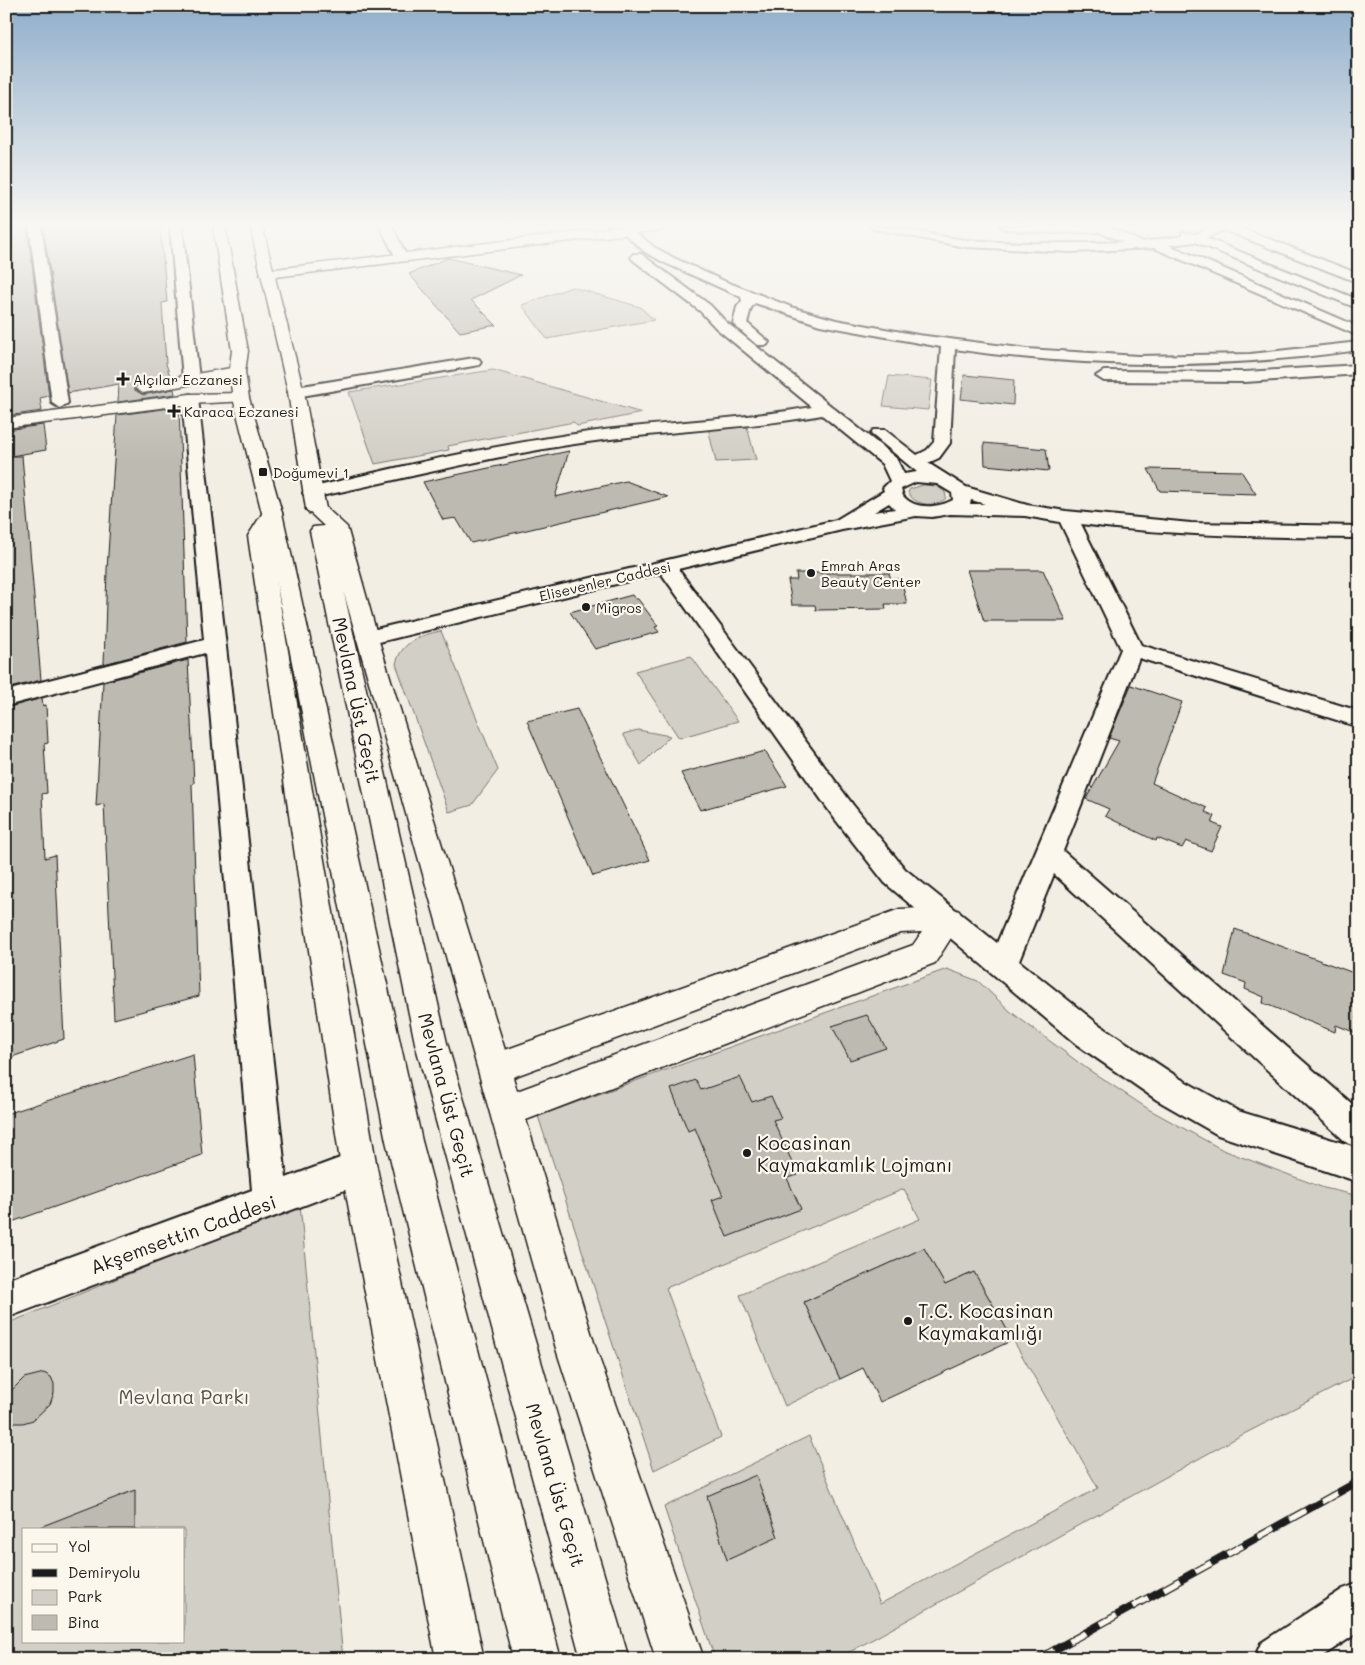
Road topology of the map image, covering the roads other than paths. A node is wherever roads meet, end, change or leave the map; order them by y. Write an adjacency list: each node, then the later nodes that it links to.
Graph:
1 (46, 304): 23 (street)
2 (183, 304): 20 (street)
3 (232, 304): 18 (main road)
4 (274, 304): 21 (main road, Mevlana Üst Geçit)
5 (698, 304): 10 (street)
6 (731, 304): 10 (street)
7 (741, 304): 27 (street)
8 (766, 304): 12 (street)
9 (1294, 304): 11 (street)
10 (705, 308): 24 (street)
11 (1359, 332)
12 (948, 344): 13 (street); 15 (street)
13 (1359, 346)
14 (474, 362): 21 (street)
15 (946, 362): 16 (street); 27 (street)
16 (963, 364)
17 (1359, 369): 19 (street)
18 (237, 372): 20 (main road); 22 (main road)
19 (1091, 376)
20 (190, 389): 22 (main road); 23 (main road); 26 (main road); 41 (street)
21 (296, 392): 31 (main road, Mevlana Üst Geçit)
22 (240, 398): 36 (main road)
23 (60, 403): 25 (main road)
24 (826, 409): 29 (street); 31 (street)
25 (6, 413)
26 (6, 423)
27 (916, 463): 28 (street)
28 (936, 478): 29 (street); 30 (street)
29 (896, 488): 33 (street); 37 (street)
30 (961, 491): 32 (street); 34 (street)
31 (316, 509): 40 (main road); 58 (main road, Mevlana Üst Geçit)
32 (951, 509): 33 (street); 34 (street)
33 (918, 510): 37 (street)
34 (1025, 510): 35 (street)
35 (1068, 518): 38 (street); 42 (street)
36 (274, 522): 52 (main road); 57 (main road)
37 (842, 524): 39 (street, Elisevenler Caddesi)
38 (1359, 532)
39 (666, 566): 40 (street, Elisevenler Caddesi); 46 (street)
40 (367, 638): 48 (main road)
41 (215, 644): 43 (street); 53 (street)
42 (1132, 649): 44 (street); 45 (street)
43 (6, 699)
44 (1359, 719)
45 (1049, 854): 47 (street); 50 (street)
46 (948, 919): 47 (street); 48 (main road); 49 (main road)
47 (1003, 965): 51 (street)
48 (494, 1069): 49 (main road)
49 (507, 1110): 59 (main road)
50 (1359, 1132)
51 (1359, 1165)
52 (359, 1168): 53 (street, Akşemsettin Caddesi); 56 (main road)
53 (271, 1201): 54 (street, Akşemsettin Caddesi)
54 (6, 1299)
55 (1359, 1605): 60 (street)
56 (460, 1659)
57 (537, 1659)
58 (605, 1659)
59 (680, 1659)
60 (1277, 1659)

